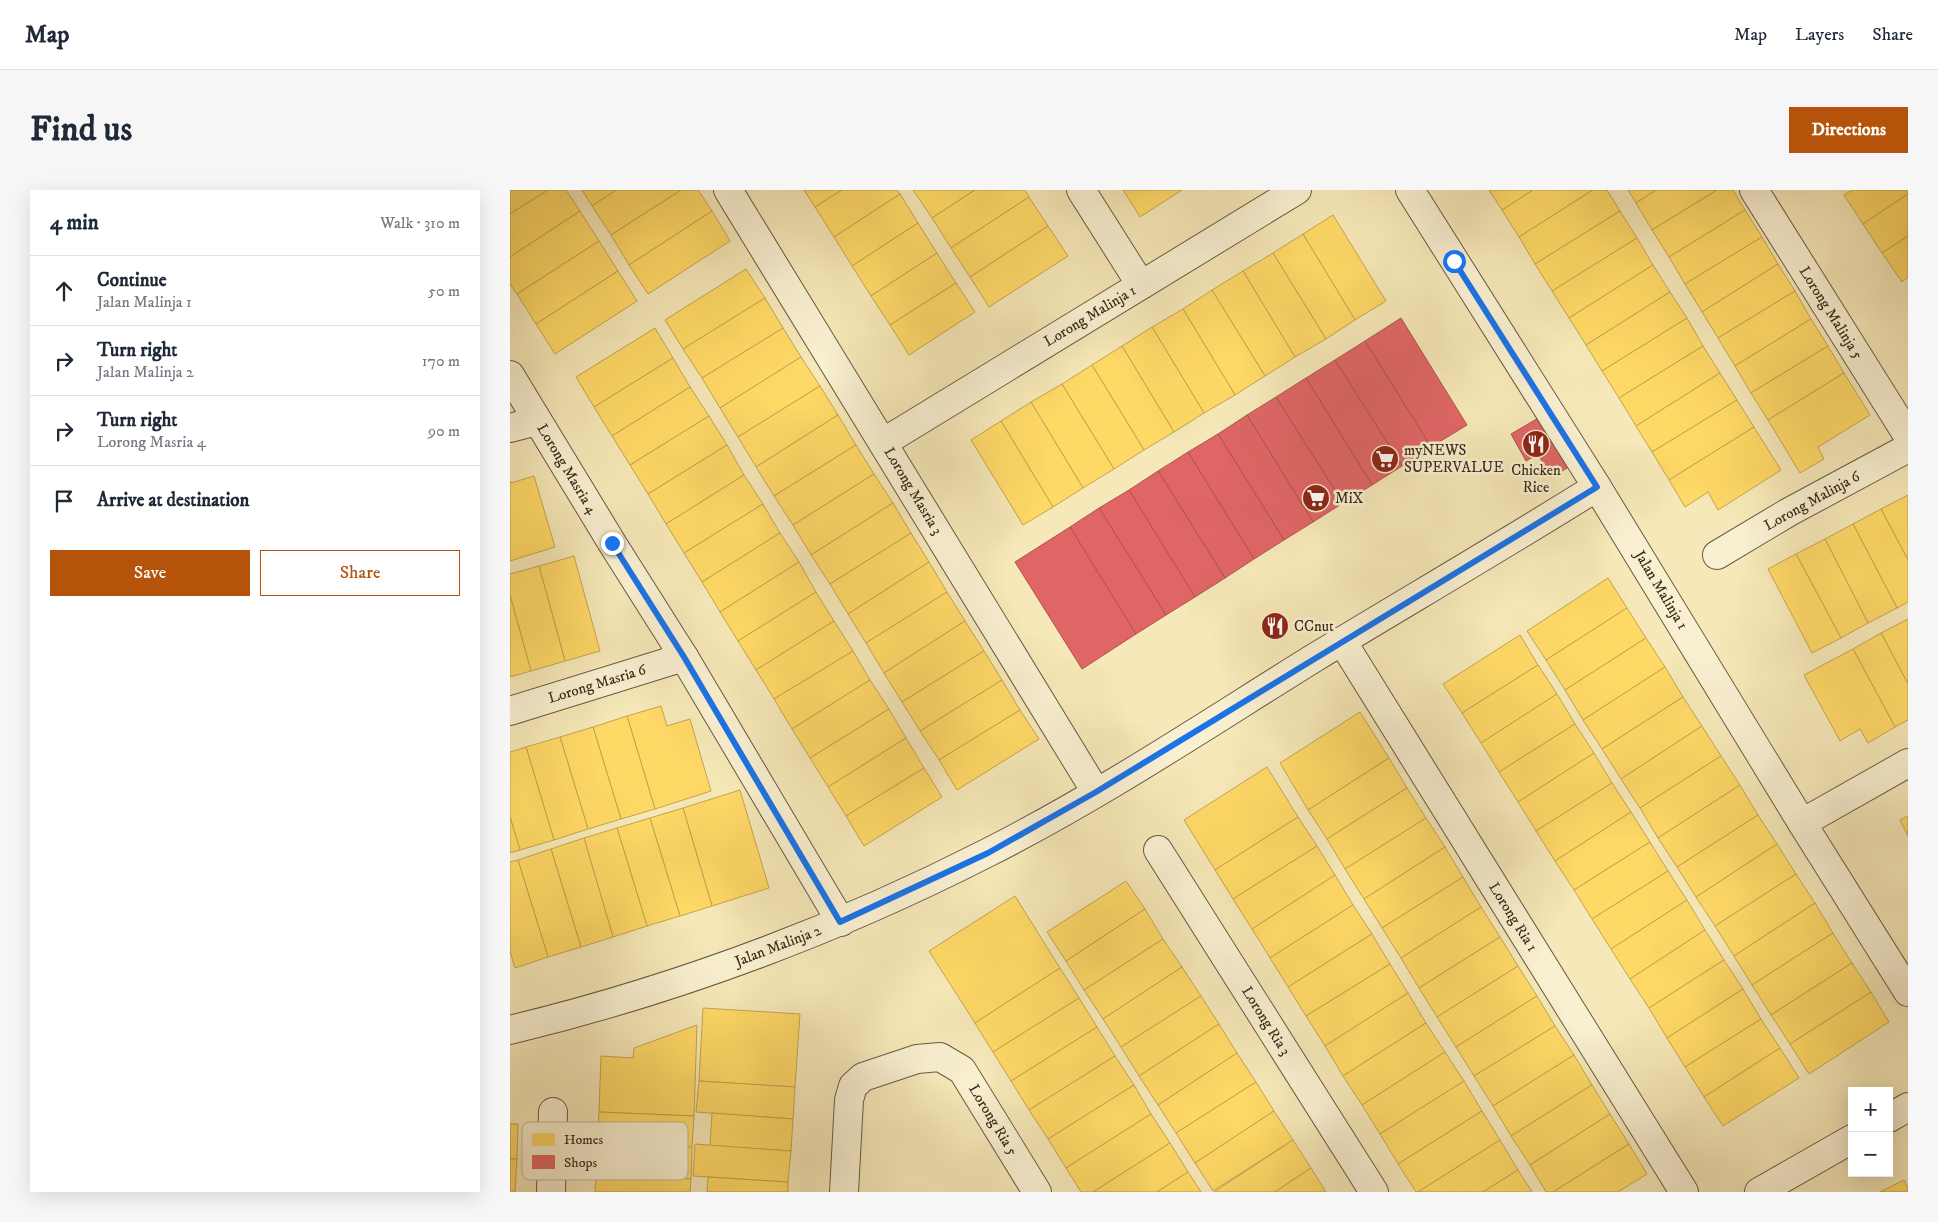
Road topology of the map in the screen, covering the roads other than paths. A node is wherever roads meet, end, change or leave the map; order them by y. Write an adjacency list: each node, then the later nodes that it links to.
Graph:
1 (728, 190): 11 (street, Lorong Masria 3)
2 (1081, 190): 6 (street)
3 (1296, 190): 6 (street, Lorong Malinja 1)
4 (1410, 190): 13 (street, Jalan Malinja 1)
5 (1754, 190): 10 (street, Lorong Malinja 5)
6 (1141, 285): 11 (street, Lorong Malinja 1)
7 (510, 375): 8 (street, Lorong Masria 4)
8 (537, 421): 9 (street); 16 (street, Lorong Masria 4)
9 (510, 428)
10 (1908, 436)
11 (884, 442): 19 (street, Lorong Masria 3)
12 (1908, 448): 14 (street, Lorong Malinja 6)
13 (1597, 487): 15 (street, Jalan Malinja 2); 20 (street, Jalan Malinja 1)
14 (1718, 555)
15 (1342, 641): 19 (street, Jalan Malinja 2); 33 (street, Lorong Ria 1)
16 (684, 657): 17 (street, Lorong Masria 6); 22 (street, Lorong Masria 4)
17 (510, 711)
18 (1908, 763): 20 (street)
19 (1096, 792): 22 (street, Jalan Malinja 2)
20 (1802, 823): 23 (street, Jalan Malinja 1)
21 (1158, 850): 32 (street, Lorong Ria 3)
22 (840, 922): 24 (street, Jalan Malinja 2)
23 (1908, 992)
24 (510, 1030)
25 (1908, 1107): 27 (street)
26 (553, 1112): 28 (street)
27 (1893, 1116)
28 (553, 1122)
29 (1848, 1141): 34 (street)
30 (844, 1192): 31 (street, Lorong Ria 5)
31 (1037, 1192)
32 (1374, 1192)
33 (1684, 1192)
34 (1759, 1192)

